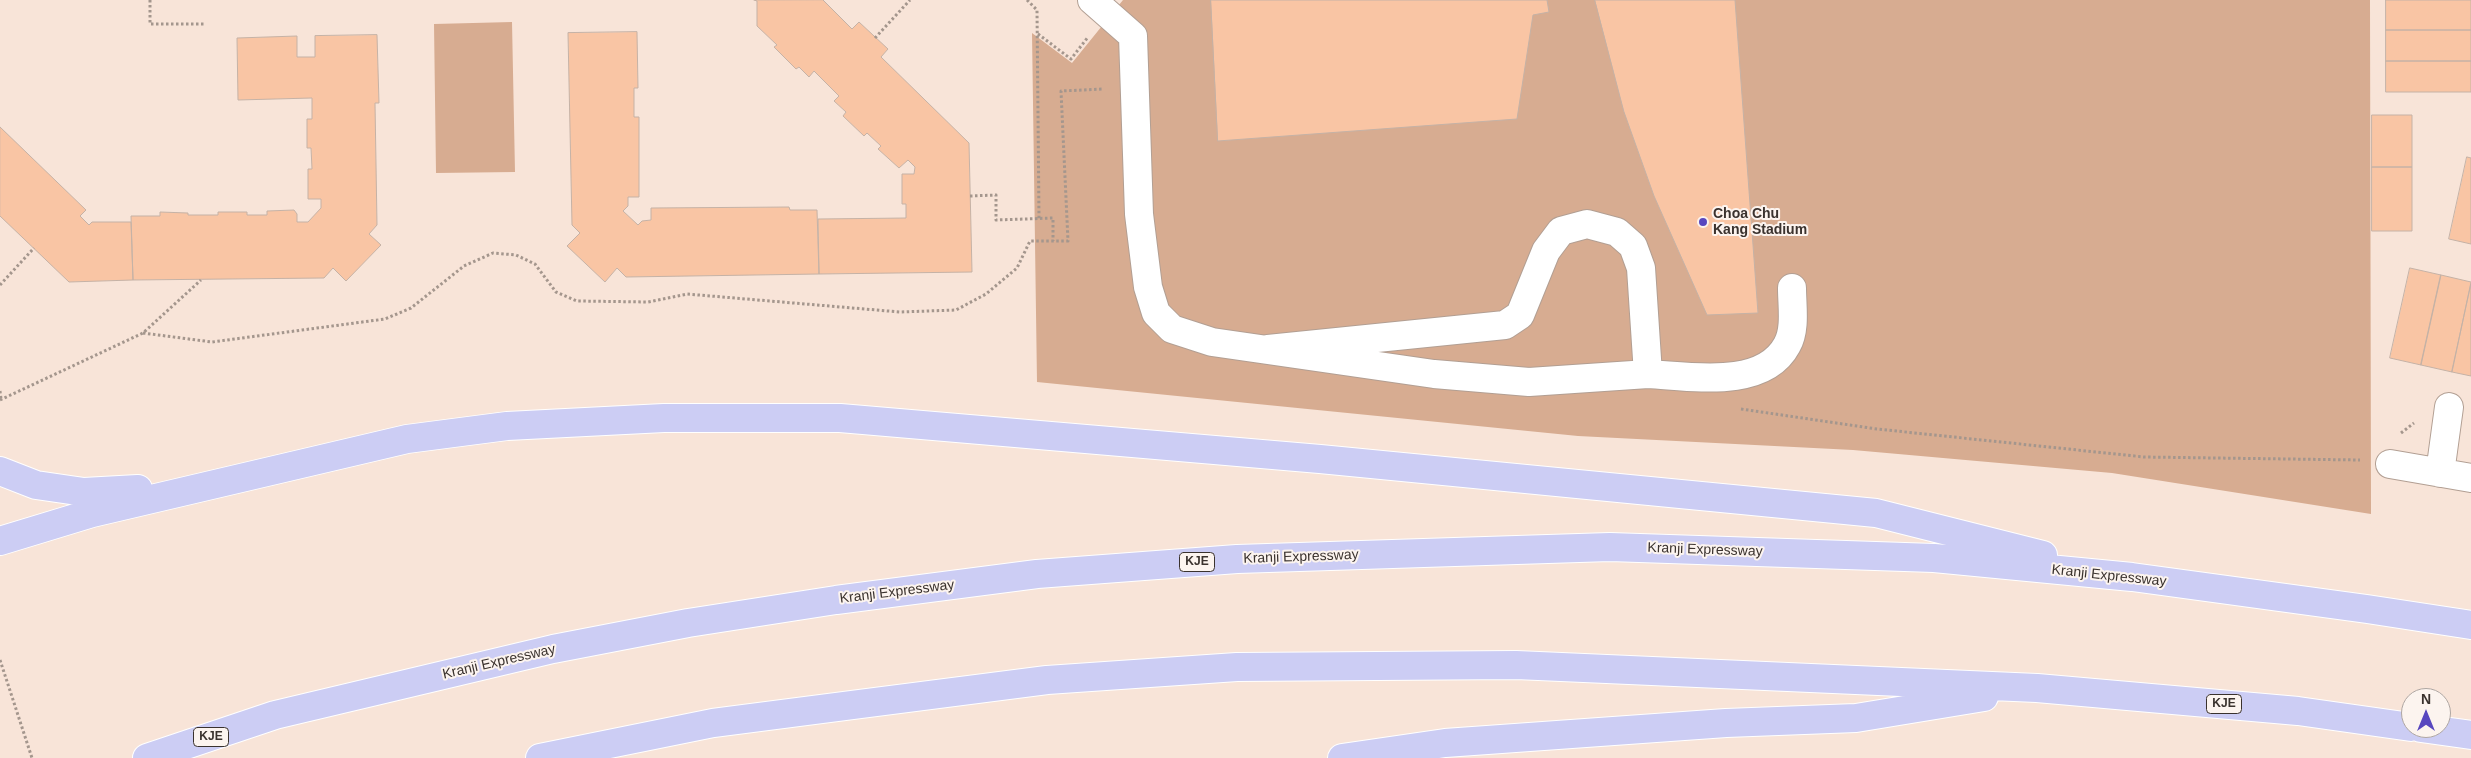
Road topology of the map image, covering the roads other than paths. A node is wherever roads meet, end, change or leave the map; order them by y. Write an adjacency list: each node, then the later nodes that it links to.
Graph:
1 (1099, 6): 3 (street)
2 (1792, 288): 4 (street)
3 (1268, 349): 4 (street); 4 (street)
4 (1648, 374)
5 (2449, 407): 8 (street)
6 (2390, 464): 8 (street)
7 (0, 471): 10 (highway)
8 (2440, 473): 9 (street)
9 (2471, 478)
10 (204, 486): 11 (highway); 12 (highway)
11 (0, 541)
12 (2132, 577): 13 (highway, Kranji Expressway / KJE); 18 (highway, Kranji Expressway / KJE)
13 (2471, 625)
14 (2037, 688): 15 (highway, KJE); 19 (highway, KJE); 20 (highway)
15 (2401, 725)
16 (2451, 732): 17 (highway)
17 (2471, 735)
18 (147, 758)
19 (540, 758)
20 (1342, 758)

